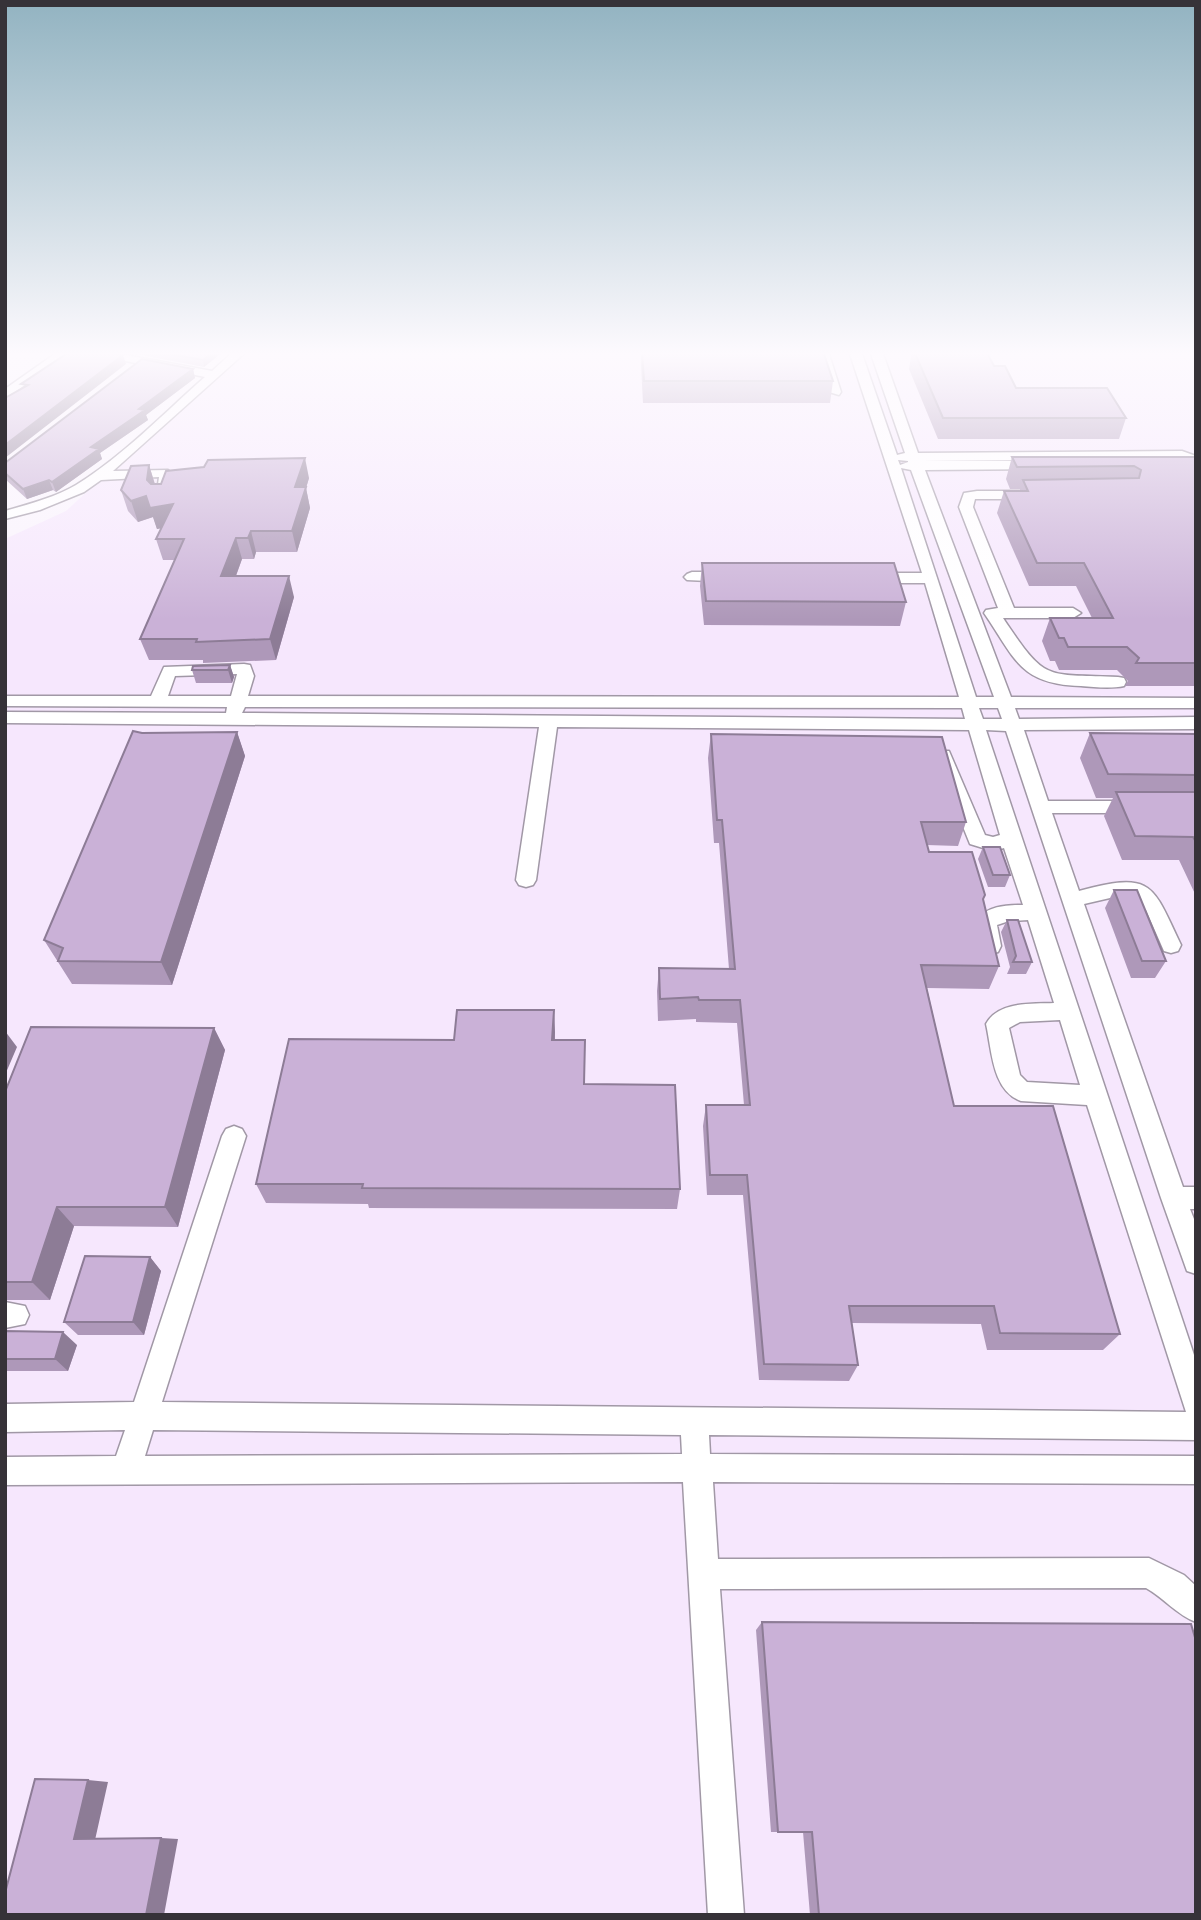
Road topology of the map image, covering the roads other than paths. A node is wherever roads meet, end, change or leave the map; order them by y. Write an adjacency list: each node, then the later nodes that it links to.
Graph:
1 (139, 441): 6 (street)
2 (882, 441): 4 (street)
3 (909, 441): 5 (street)
4 (892, 461): 5 (street); 13 (street)
5 (917, 462): 5 (street); 14 (street)
6 (97, 476): 8 (street); 9 (street)
7 (1045, 495): 15 (street)
8 (163, 499)
9 (5, 514)
10 (692, 577): 11 (street)
11 (745, 578)
12 (851, 578): 13 (street)
13 (931, 578): 22 (street)
14 (970, 613): 15 (street); 23 (street)
15 (1000, 613): 16 (street); 17 (street)
16 (1073, 613)
17 (1118, 681)
18 (5, 701): 25 (street)
19 (239, 701): 20 (street); 25 (street); 25 (street); 27 (street)
20 (459, 701): 21 (street); 28 (street)
21 (718, 701): 22 (street); 30 (street)
22 (970, 701): 23 (street); 32 (street)
23 (1002, 702): 24 (street); 33 (street)
24 (1196, 703)
25 (155, 710): 26 (street); 27 (street); 34 (street)
26 (6, 718)
27 (232, 719): 28 (street)
28 (457, 721): 29 (street)
29 (549, 722): 30 (street); 40 (street)
30 (721, 723): 32 (street); 35 (street)
31 (1196, 723): 33 (street)
32 (977, 724): 33 (street); 39 (street)
33 (1013, 725): 37 (street)
34 (146, 740)
35 (720, 742)
36 (924, 748): 39 (street)
37 (1039, 807): 38 (street); 41 (street)
38 (1157, 807)
39 (1011, 839): 42 (street)
40 (526, 880)
41 (1071, 900): 43 (street); 48 (street)
42 (1035, 913): 44 (street); 45 (street)
43 (1171, 946)
44 (997, 968)
45 (1068, 1011): 46 (street); 46 (street)
46 (1095, 1096): 50 (street)
47 (234, 1136): 51 (street)
48 (1185, 1198): 49 (street)
49 (1196, 1262)
50 (1196, 1403)
51 (143, 1416): 52 (street); 53 (street); 57 (street)
52 (5, 1418)
53 (694, 1421): 54 (street); 55 (street)
54 (1196, 1426)
55 (698, 1468): 57 (street); 58 (street); 59 (street)
56 (5, 1471): 57 (street)
57 (126, 1471)
58 (1196, 1471)
59 (705, 1574): 60 (street); 61 (street)
60 (1196, 1607)
61 (726, 1915)

